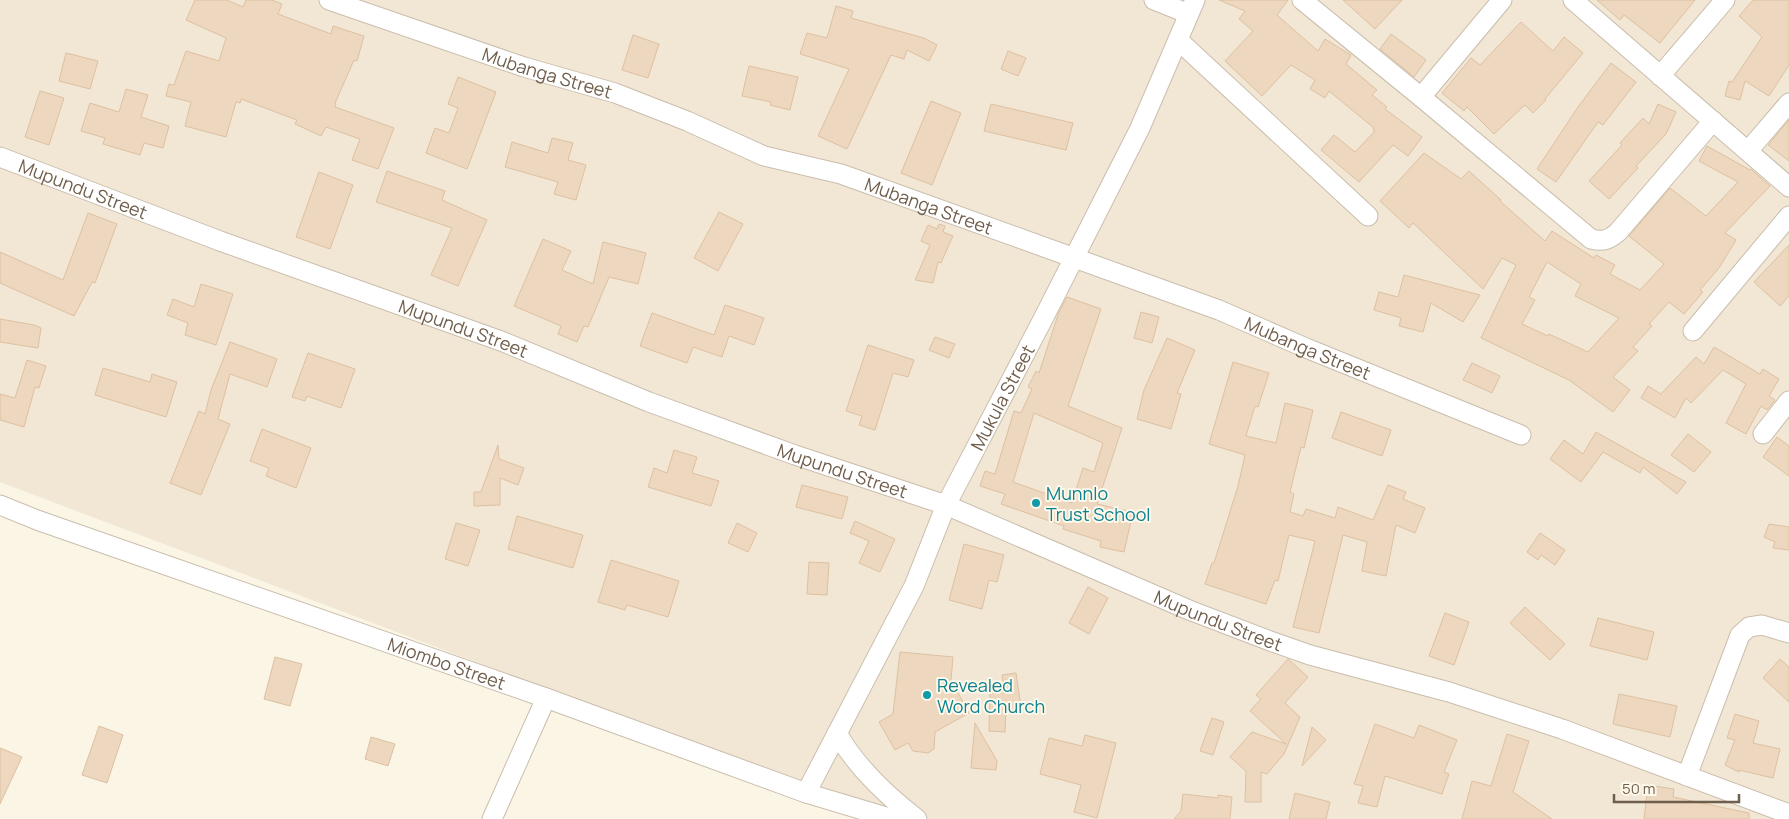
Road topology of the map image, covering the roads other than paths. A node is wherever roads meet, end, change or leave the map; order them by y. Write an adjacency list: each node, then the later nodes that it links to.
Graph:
1 (329, 0): 18 (street, Mubanga Street)
2 (1154, 0): 7 (street)
3 (1302, 0): 10 (street)
4 (1502, 0): 10 (street)
5 (1573, 0): 9 (street)
6 (1725, 0): 9 (street)
7 (1192, 7): 8 (street, Mukula Street)
8 (1178, 40): 16 (street); 18 (street, Mukula Street)
9 (1660, 76): 12 (street)
10 (1421, 97): 12 (street)
11 (1789, 103): 13 (street)
12 (1712, 121): 13 (street)
13 (1748, 151): 15 (street)
14 (0, 157): 24 (street, Mupundu Street)
15 (1789, 187)
16 (1368, 216)
17 (1789, 216): 19 (street)
18 (1073, 257): 22 (street, Mubanga Street); 24 (street, Mukula Street)
19 (1693, 331)
20 (1789, 401): 21 (street)
21 (1763, 434)
22 (1521, 435)
23 (0, 505): 26 (street, Miombo Street)
24 (946, 505): 27 (street, Mukula Street); 28 (street, Mupundu Street)
25 (1789, 634): 28 (street)
26 (546, 698): 29 (street, Miombo Street); 31 (street)
27 (837, 733): 29 (street, Mukula Street); 33 (street)
28 (1687, 776): 30 (street, Mupundu Street)
29 (806, 793): 32 (street, Miombo Street)
30 (1789, 814)
31 (492, 819)
32 (893, 819)
33 (917, 819)

